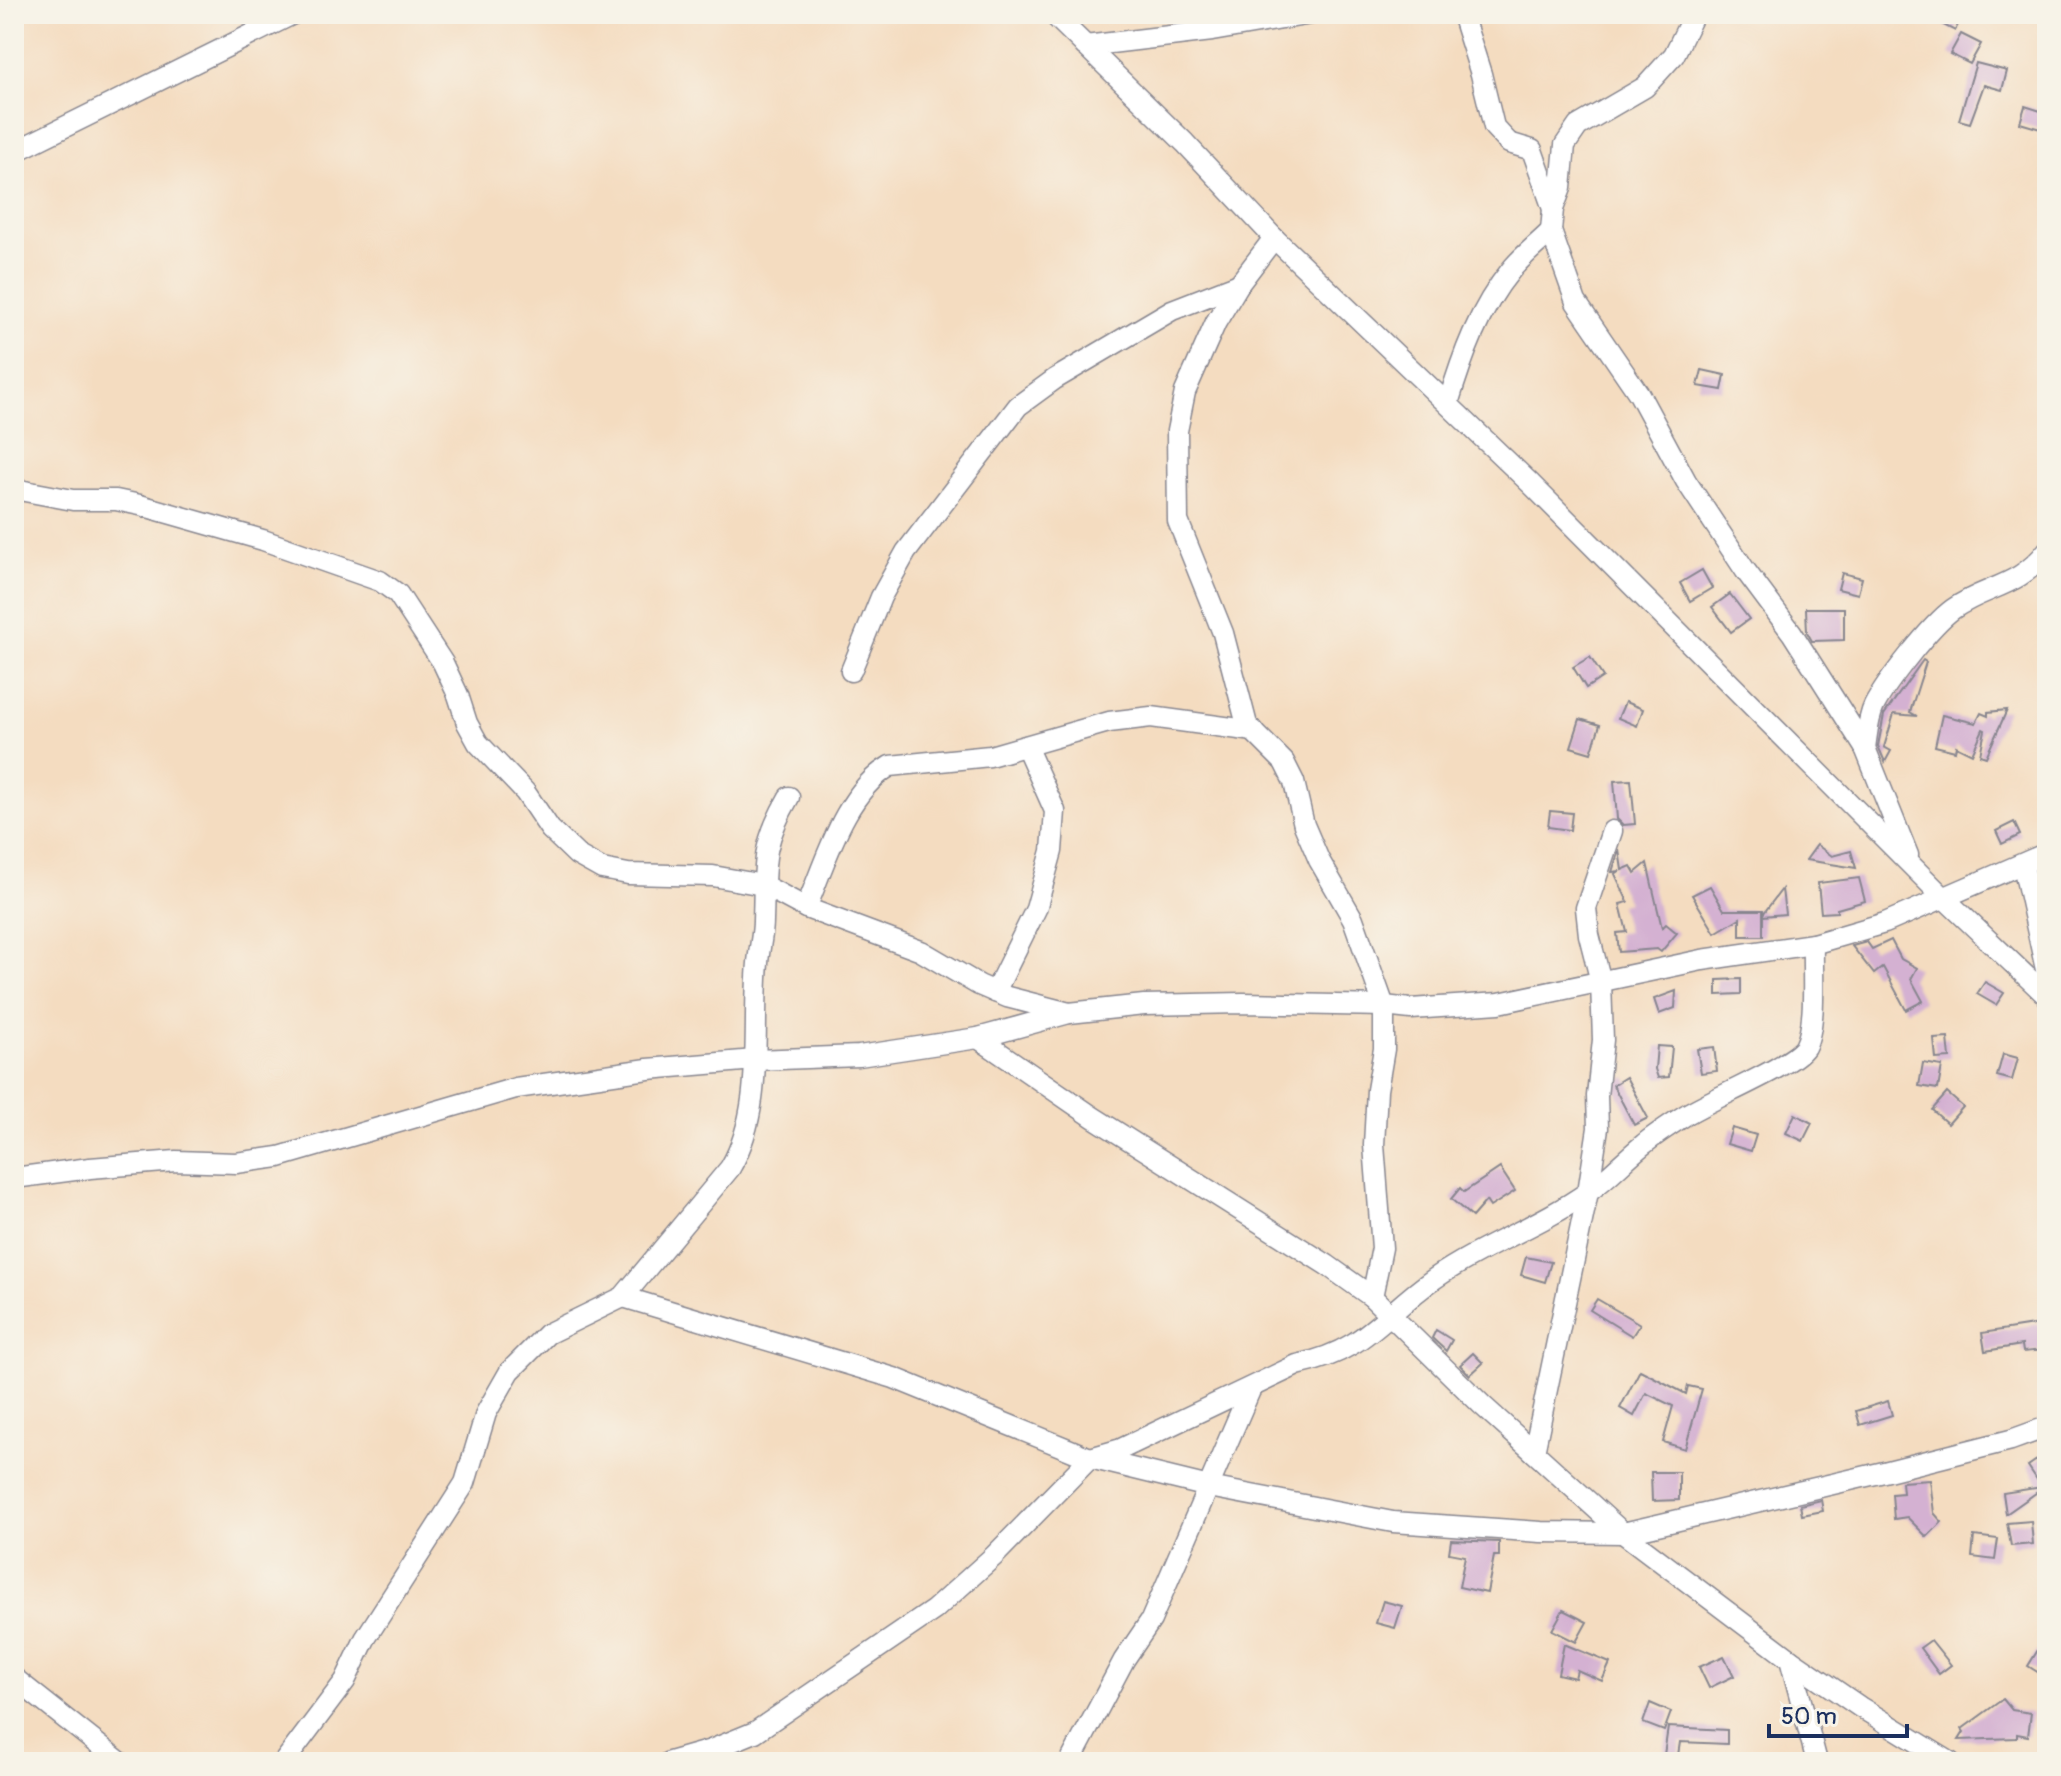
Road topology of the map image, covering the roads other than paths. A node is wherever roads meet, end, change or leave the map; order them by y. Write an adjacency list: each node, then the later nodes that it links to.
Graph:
1 (293, 14): 7 (street)
2 (1053, 14): 6 (street)
3 (1311, 14): 6 (street)
4 (1462, 14): 8 (street)
5 (1694, 14): 8 (street)
6 (1085, 46): 10 (street)
7 (14, 152)
8 (1553, 209): 9 (street)
9 (1551, 231): 12 (street); 18 (street)
10 (1274, 238): 11 (street); 12 (street)
11 (1239, 284): 15 (street); 16 (street)
12 (1448, 404): 23 (street)
13 (14, 489): 24 (street)
14 (2047, 551): 18 (street)
15 (851, 671)
16 (1254, 731): 17 (street); 33 (street)
17 (1026, 746): 26 (street); 31 (street)
18 (1865, 748): 23 (street)
19 (789, 797): 24 (street)
20 (1612, 831): 30 (street)
21 (2047, 853): 22 (street)
22 (2023, 865): 25 (street); 29 (street)
23 (1913, 867): 25 (street)
24 (763, 885): 26 (street); 27 (street)
25 (1943, 897): 28 (street); 32 (street)
26 (806, 908): 27 (street); 31 (street)
27 (763, 919): 36 (street)
28 (1813, 944): 30 (street); 38 (street)
29 (2047, 974)
30 (1601, 982): 33 (street); 38 (street)
31 (995, 992): 34 (street)
32 (2047, 996)
33 (1384, 1006): 34 (street); 40 (street)
34 (1069, 1013): 35 (street)
35 (978, 1038): 36 (street); 40 (street)
36 (755, 1060): 37 (street); 39 (street)
37 (14, 1178)
38 (1588, 1192): 41 (street); 44 (street)
39 (623, 1297): 45 (street); 51 (street)
40 (1372, 1297): 41 (street)
41 (1392, 1315): 42 (street); 44 (street)
42 (1251, 1388): 45 (street); 46 (street)
43 (2047, 1427): 47 (street)
44 (1534, 1452): 47 (street)
45 (1090, 1458): 46 (street); 52 (street)
46 (1209, 1487): 47 (street); 53 (street)
47 (1623, 1533): 48 (street)
48 (1790, 1659): 54 (street); 55 (street)
49 (14, 1678): 50 (street)
50 (120, 1762)
51 (284, 1762)
52 (669, 1762)
53 (1070, 1762)
54 (1817, 1762)
55 (1950, 1762)

